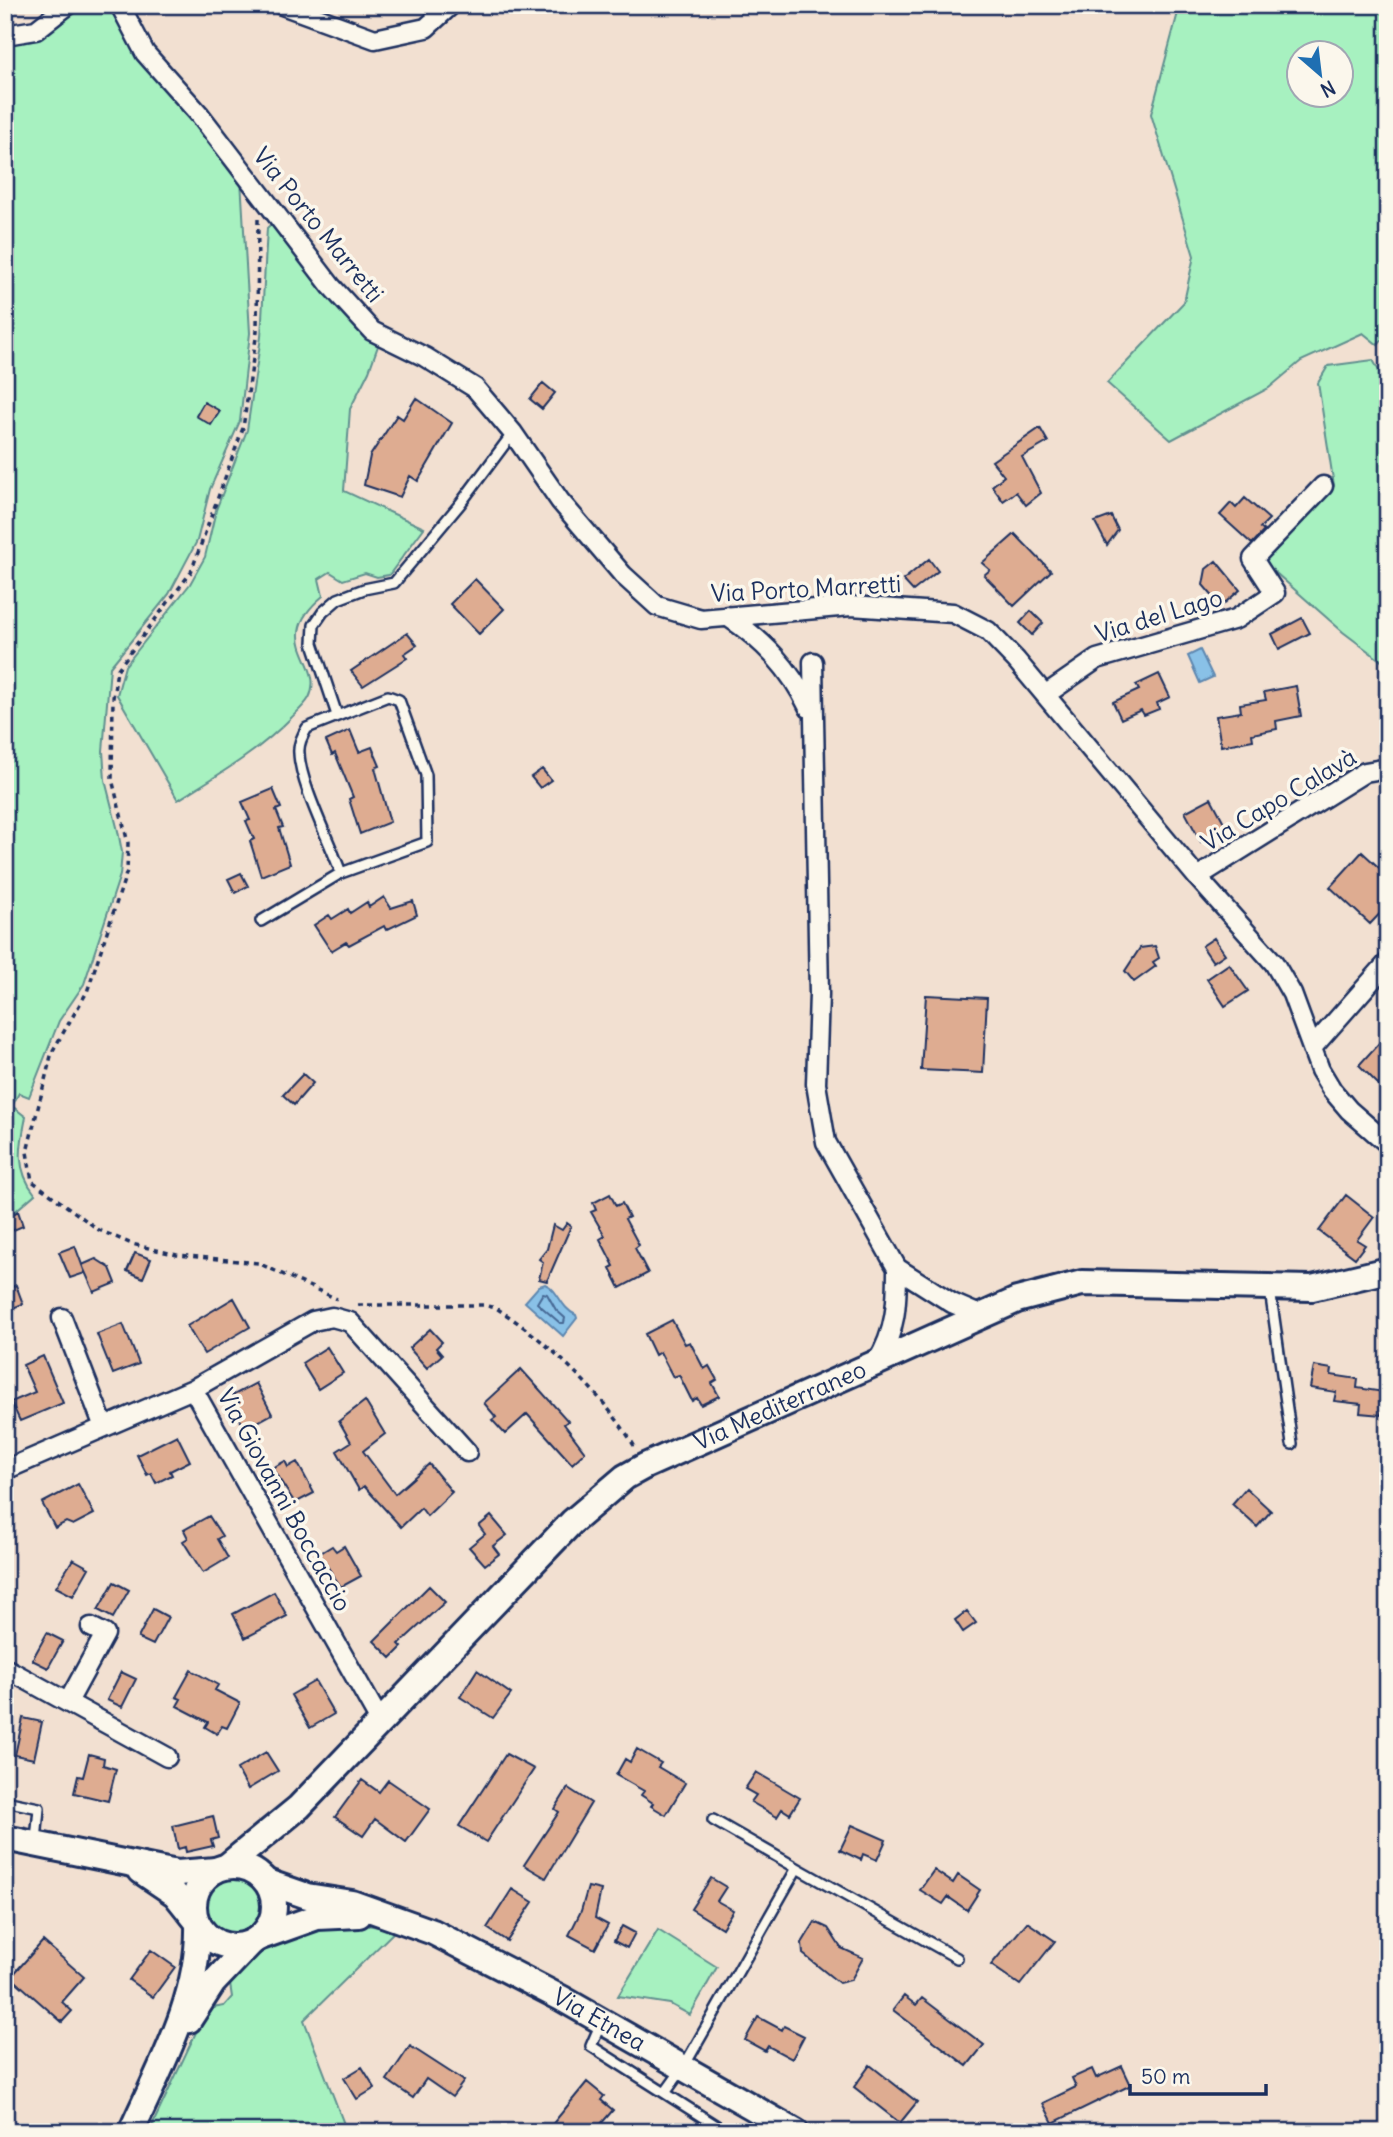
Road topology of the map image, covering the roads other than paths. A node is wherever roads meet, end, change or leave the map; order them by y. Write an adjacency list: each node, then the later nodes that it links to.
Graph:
1 (68, 5): 5 (street)
2 (120, 5): 6 (street, Via Porto Marretti)
3 (282, 5): 4 (street)
4 (451, 5)
5 (5, 36)
6 (513, 433): 8 (street, Via Porto Marretti); 12 (lane)
7 (1323, 486): 10 (street, Via del Lago)
8 (727, 616): 10 (street, Via Porto Marretti); 11 (street)
9 (813, 662): 11 (street)
10 (1045, 695): 15 (street, Via Porto Marretti)
11 (813, 714): 20 (street)
12 (337, 715): 14 (lane); 14 (lane)
13 (1388, 768): 15 (street, Via Capo Calavà)
14 (341, 873): 16 (lane)
15 (1197, 877): 18 (street, Via Porto Marretti)
16 (261, 921)
17 (1388, 962): 18 (street)
18 (1312, 1048): 19 (street, Via Porto Marretti)
19 (1388, 1144)
20 (897, 1268): 23 (street); 25 (street)
21 (1388, 1270): 22 (street, Via Mediterraneo)
22 (1270, 1288): 23 (street, Via Mediterraneo); 28 (lane)
23 (982, 1316): 25 (street, Via Mediterraneo)
24 (62, 1318): 27 (street)
25 (877, 1362): 34 (street, Via Mediterraneo)
26 (193, 1389): 27 (street); 29 (street, Via Giovanni Boccaccio); 34 (street, Via Giovanni Boccaccio)
27 (104, 1427): 30 (street)
28 (1292, 1444)
29 (467, 1452)
30 (5, 1470)
31 (91, 1627): 33 (street)
32 (5, 1668): 33 (street)
33 (68, 1702): 35 (street)
34 (380, 1721): 37 (street, Via Mediterraneo)
35 (167, 1757)
36 (5, 1801): 40 (lane)
37 (299, 1807): 42 (street); 44 (street)
38 (713, 1820): 43 (lane)
39 (5, 1838): 40 (street)
40 (36, 1844): 41 (street)
41 (131, 1865): 42 (street); 46 (street)
42 (221, 1868): 44 (street); 46 (street)
43 (797, 1868): 48 (lane); 51 (lane)
44 (265, 1879): 45 (street); 47 (street)
45 (398, 1919): 47 (street); 49 (street, Via Etnea)
46 (197, 1921): 47 (street); 50 (street)
47 (255, 1940): 50 (street)
48 (957, 1958)
49 (602, 2022): 51 (street, Via Etnea); 52 (lane)
50 (164, 2059): 54 (street)
51 (683, 2068): 52 (lane); 53 (street, Via Etnea)
52 (665, 2093): 55 (lane)
53 (790, 2130)
54 (131, 2132)
55 (726, 2132)

